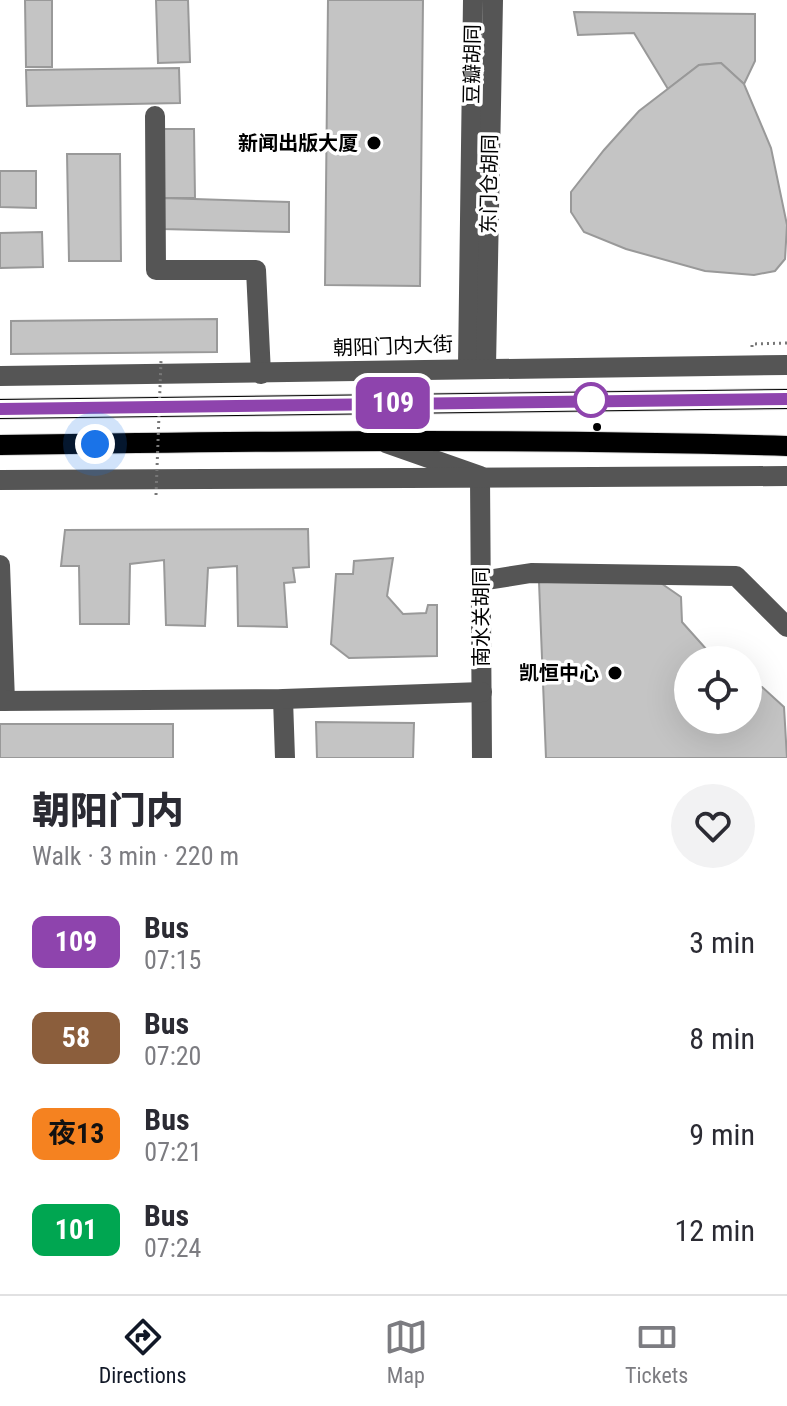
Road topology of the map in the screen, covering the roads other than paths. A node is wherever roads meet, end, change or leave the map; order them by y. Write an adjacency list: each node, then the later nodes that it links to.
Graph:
1 (473, 0): 5 (street, 豆瓣胡同)
2 (493, 0): 5 (street, 东门仓胡同)
3 (155, 116): 6 (street)
4 (787, 365): 5 (street, 朝阳门内大街)
5 (477, 367): 6 (street, 朝阳门内大街)
6 (261, 374): 7 (street, 朝阳门内大街)
7 (0, 376)
8 (787, 399): 9 (main road)
9 (0, 409)
10 (379, 440): 11 (main road); 12 (main road); 13 (street)
11 (0, 445)
12 (787, 446)
13 (480, 476): 14 (street); 15 (street); 17 (street, 南水关胡同)
14 (787, 476)
15 (0, 480)
16 (0, 565): 21 (street)
17 (481, 581): 18 (street); 19 (street, 南水关胡同)
18 (787, 627)
19 (482, 692): 20 (street); 23 (street, 南水关胡同)
20 (283, 699): 21 (street); 22 (street)
21 (3, 701)
22 (285, 758)
23 (482, 758)

